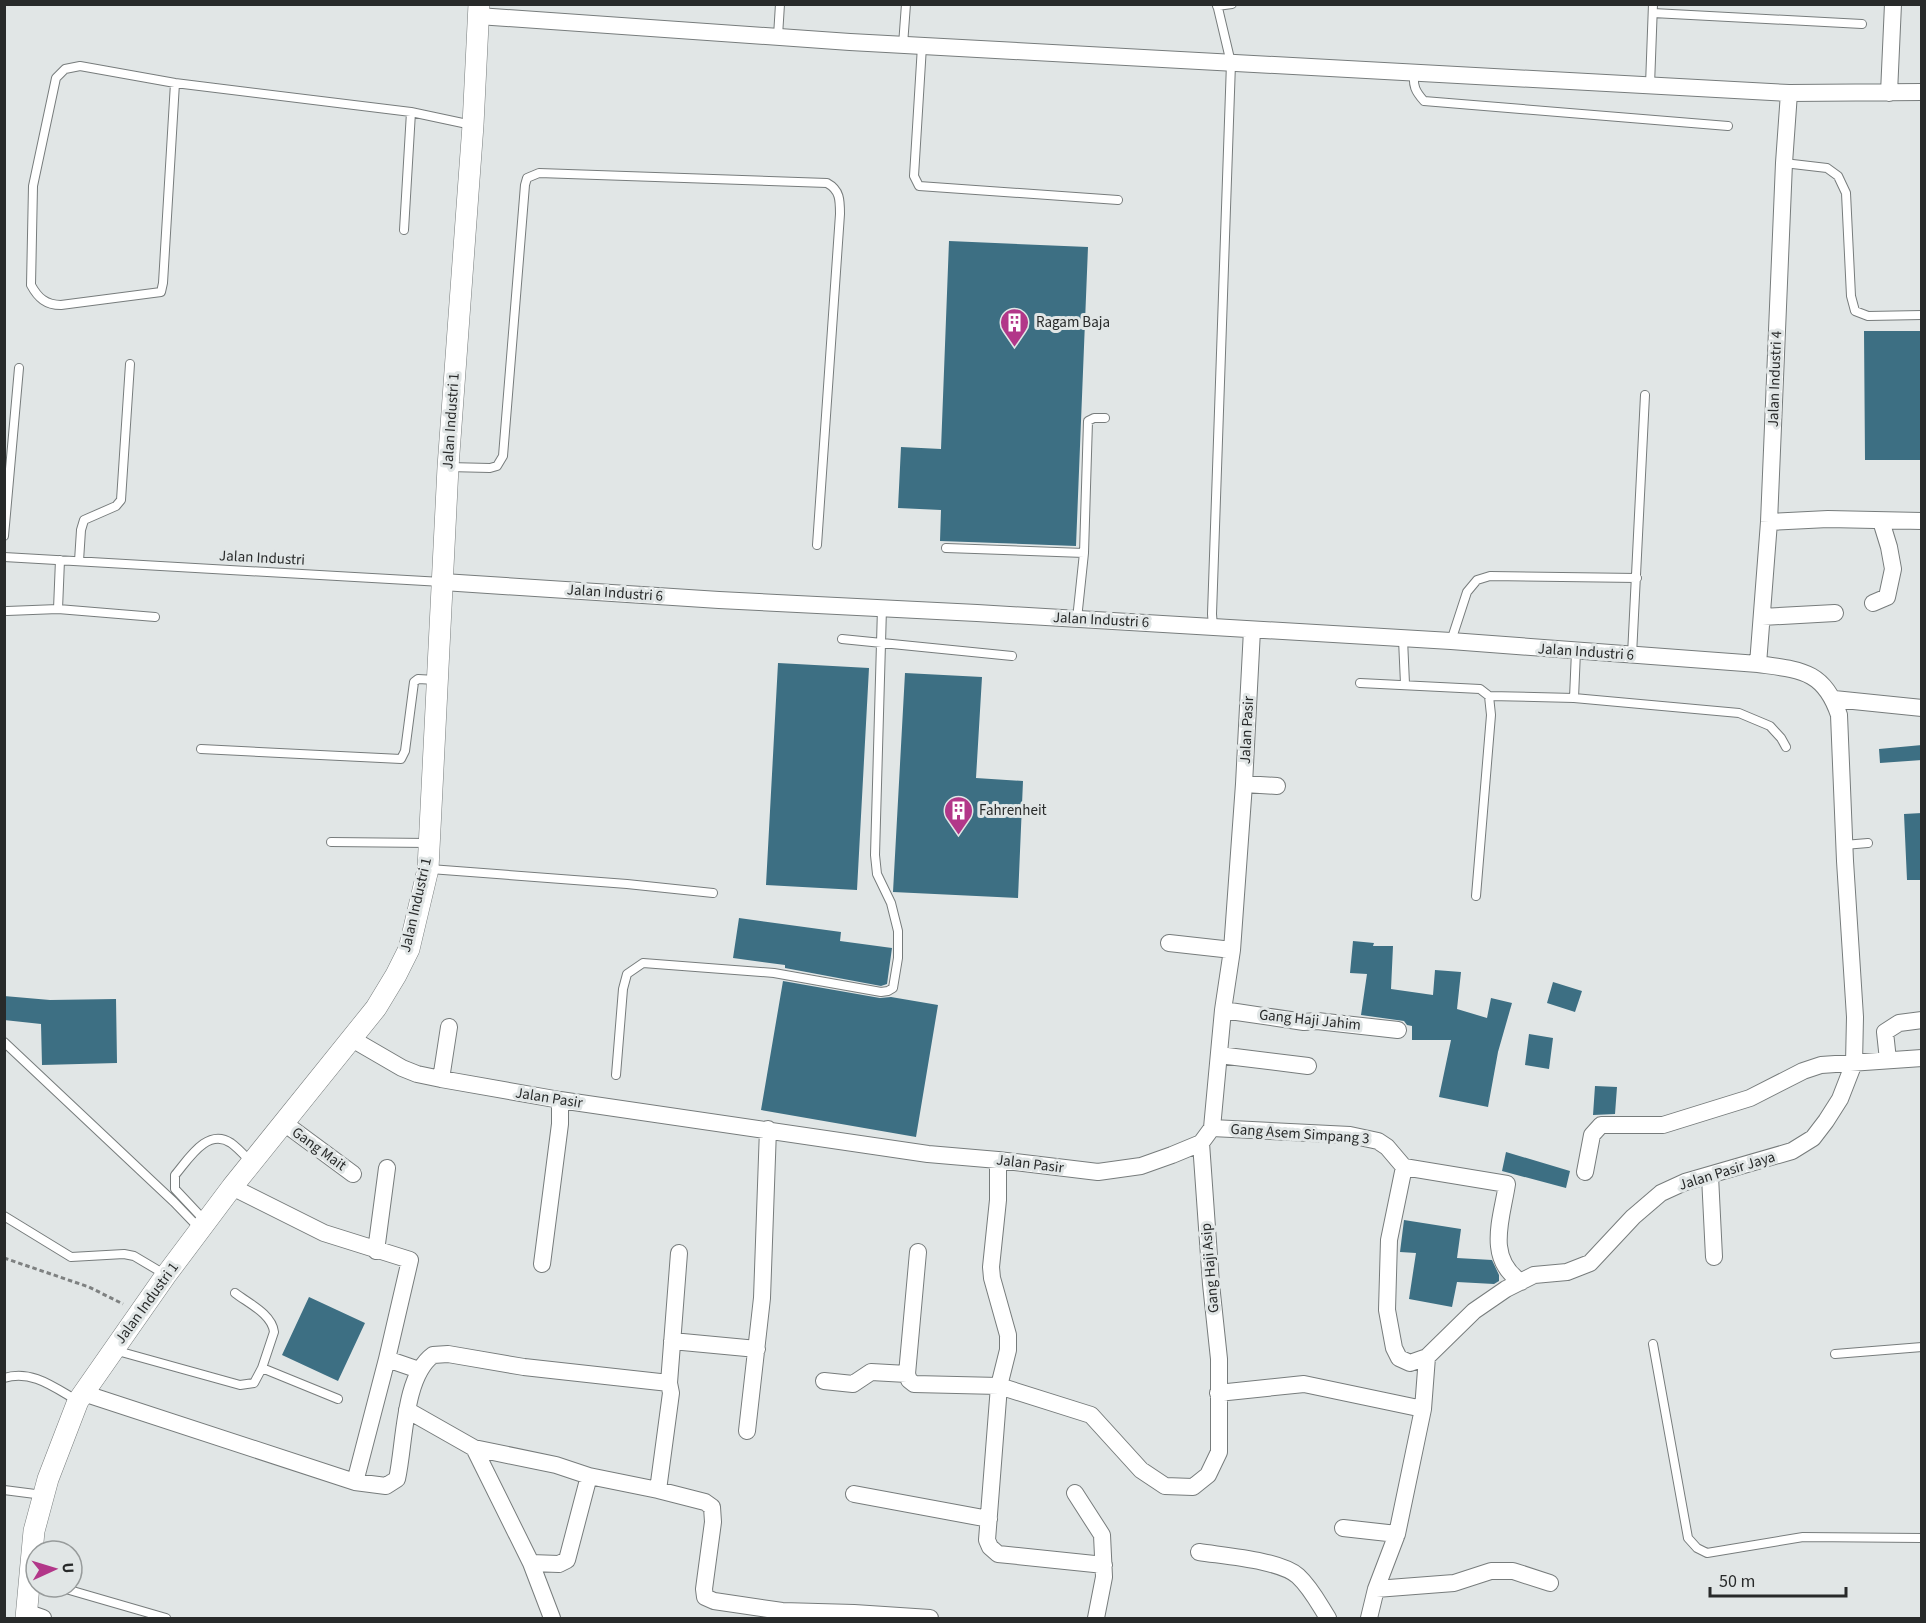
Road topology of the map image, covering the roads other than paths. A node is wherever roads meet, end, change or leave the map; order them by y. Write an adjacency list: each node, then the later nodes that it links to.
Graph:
1 (780, 4): 9 (lane)
2 (906, 4): 10 (lane)
3 (1232, 4): 5 (lane)
4 (1893, 4): 18 (street)
5 (1217, 5): 12 (lane)
6 (1653, 9): 8 (lane); 15 (lane)
7 (479, 10): 9 (street); 20 (street, Jalan Industri 1)
8 (1862, 24)
9 (778, 36): 10 (street)
10 (903, 45): 11 (street)
11 (922, 46): 12 (street); 23 (lane)
12 (1231, 63): 13 (street); 51 (lane)
13 (1414, 73): 15 (street); 21 (lane)
14 (176, 82): 14 (lane); 19 (lane)
15 (1650, 86): 17 (street)
16 (1922, 92): 18 (street)
17 (1789, 93): 18 (street); 22 (street, Jalan Industri 4)
18 (1889, 93)
19 (411, 112): 20 (lane); 24 (lane)
20 (473, 125): 30 (street, Jalan Industri 1)
21 (1728, 126)
22 (1784, 164): 25 (lane); 33 (street, Jalan Industri 4)
23 (1118, 200)
24 (404, 230)
25 (1922, 315)
26 (130, 364): 40 (lane)
27 (19, 368): 34 (lane)
28 (1645, 395): 41 (lane)
29 (1105, 418): 37 (lane)
30 (448, 467): 35 (lane); 42 (street, Jalan Industri 1)
31 (1881, 521): 32 (street); 33 (street); 43 (street)
32 (1922, 521)
33 (1769, 522): 49 (street, Jalan Industri 4)
34 (4, 536)
35 (818, 545)
36 (946, 548): 37 (lane)
37 (1084, 553): 50 (lane)
38 (4, 557): 39 (lane, Jalan Industri)
39 (60, 560): 40 (lane, Jalan Industri); 45 (lane)
40 (79, 561): 42 (lane, Jalan Industri)
41 (1637, 578): 55 (lane); 58 (lane)
42 (443, 582): 44 (street, Jalan Industri 6); 61 (street, Jalan Industri 1)
43 (1873, 603)
44 (882, 608): 50 (street, Jalan Industri 6); 56 (lane)
45 (58, 609): 46 (lane); 48 (lane)
46 (7, 610)
47 (1835, 613): 49 (street)
48 (155, 617)
49 (1762, 617): 60 (street, Jalan Industri 4)
50 (1077, 619): 51 (street, Jalan Industri 6)
51 (1214, 627): 52 (street, Jalan Industri 6)
52 (1252, 630): 54 (street, Jalan Industri 6); 70 (street, Jalan Pasir)
53 (842, 639): 56 (lane)
54 (1403, 639): 55 (street, Jalan Industri 6); 63 (lane)
55 (1451, 641): 57 (street, Jalan Industri 6)
56 (881, 643): 59 (lane); 92 (lane)
57 (1575, 651): 58 (street, Jalan Industri 6); 65 (lane)
58 (1632, 655): 60 (street, Jalan Industri 6)
59 (1012, 656)
60 (1758, 664): 66 (street)
61 (436, 680): 69 (lane); 73 (street, Jalan Industri 1)
62 (1359, 683): 63 (lane)
63 (1405, 684): 64 (lane)
64 (1489, 696): 65 (lane); 78 (lane)
65 (1574, 698): 68 (lane)
66 (1834, 699): 67 (street); 75 (street, Jalan Pasir Jaya)
67 (1922, 708)
68 (1786, 747)
69 (201, 749)
70 (1244, 784): 71 (street); 80 (street, Jalan Pasir)
71 (1277, 786)
72 (331, 842): 73 (lane)
73 (429, 843): 76 (street, Jalan Industri 1)
74 (1868, 843): 75 (lane)
75 (1844, 845): 90 (street, Jalan Pasir Jaya)
76 (428, 869): 77 (lane); 85 (street, Jalan Industri 1)
77 (713, 893)
78 (1476, 896)
79 (1169, 942): 80 (street)
80 (1232, 950): 81 (street, Jalan Pasir)
81 (1223, 1010): 84 (street, Gang Haji Jahim); 87 (street, Jalan Pasir)
82 (1922, 1020): 89 (street)
83 (448, 1027): 93 (street)
84 (1398, 1030)
85 (352, 1039): 93 (street, Jalan Pasir); 95 (street, Jalan Industri 1)
86 (4, 1041): 108 (lane)
87 (1219, 1055): 91 (street); 96 (street, Jalan Pasir)
88 (1922, 1058): 89 (street)
89 (1888, 1060): 90 (street)
90 (1854, 1063): 103 (street); 105 (street, Jalan Pasir Jaya)
91 (1308, 1066)
92 (616, 1075)
93 (441, 1079): 94 (street, Jalan Pasir)
94 (561, 1100): 97 (street, Jalan Pasir); 113 (street)
95 (284, 1124): 100 (street, Jalan Industri 1); 104 (street, Gang Mait)
96 (1212, 1128): 98 (street); 101 (street, Gang Asem Simpang 3)
97 (768, 1129): 99 (street, Jalan Pasir); 120 (street)
98 (1201, 1143): 99 (street, Jalan Pasir); 132 (street, Gang Haji Asip)
99 (998, 1160): 131 (street)
100 (252, 1162): 106 (street, Jalan Industri 1); 108 (lane)
101 (1404, 1167): 115 (street); 123 (street)
102 (387, 1168): 109 (street)
103 (1585, 1172)
104 (353, 1174)
105 (1710, 1176): 112 (street); 115 (street, Jalan Pasir Jaya)
106 (232, 1187): 108 (street, Jalan Industri 1); 109 (street)
107 (4, 1216): 114 (lane)
108 (203, 1226): 114 (street, Jalan Industri 1)
109 (376, 1251): 124 (street)
110 (918, 1252): 127 (street)
111 (679, 1253): 117 (street)
112 (1714, 1257)
113 (542, 1264)
114 (166, 1275): 121 (street, Jalan Industri 1)
115 (1521, 1282): 123 (street, Jalan Pasir Jaya)
116 (235, 1293): 125 (lane)
117 (672, 1341): 120 (street); 130 (street)
118 (1653, 1344): 149 (lane)
119 (1922, 1347): 122 (lane)
120 (757, 1349): 137 (street)
121 (113, 1350): 125 (lane); 133 (street, Jalan Industri 1)
122 (1835, 1354)
123 (1428, 1357): 135 (street)
124 (387, 1359): 126 (street); 140 (street)
125 (262, 1368): 134 (lane)
126 (419, 1370): 130 (street); 136 (street)
127 (907, 1374): 129 (street); 131 (street, Gang Haji Asip)
128 (4, 1378): 133 (lane)
129 (824, 1381)
130 (669, 1383): 142 (street)
131 (999, 1386): 132 (street, Gang Haji Asip); 146 (street)
132 (1218, 1393): 135 (street)
133 (80, 1397): 140 (street); 145 (street, Jalan Industri 1)
134 (338, 1399)
135 (1423, 1409): 148 (street)
136 (407, 1410): 138 (street); 140 (street)
137 (747, 1431)
138 (474, 1448): 139 (street); 152 (street)
139 (589, 1476): 142 (street); 152 (street)
140 (354, 1482)
141 (4, 1490): 145 (lane)
142 (658, 1490): 158 (street)
143 (1075, 1492): 153 (street)
144 (854, 1494): 146 (street)
145 (44, 1495): 150 (street, Jalan Industri 1)
146 (989, 1519): 153 (street)
147 (1342, 1528): 148 (street)
148 (1397, 1534): 155 (street)
149 (1922, 1538)
150 (34, 1539)
151 (1199, 1552): 165 (street)
152 (531, 1563): 162 (street)
153 (1104, 1565): 164 (street)
154 (1550, 1583): 155 (street)
155 (1376, 1589): 166 (street)
156 (84, 1594): 161 (lane)
157 (32, 1599): 159 (street, Jalan Industri 1)
158 (782, 1615): 160 (street)
159 (32, 1616)
160 (854, 1616): 163 (street)
161 (166, 1618)
162 (552, 1618)
163 (930, 1618)
164 (1096, 1618)
165 (1328, 1618)
166 (1369, 1618)

